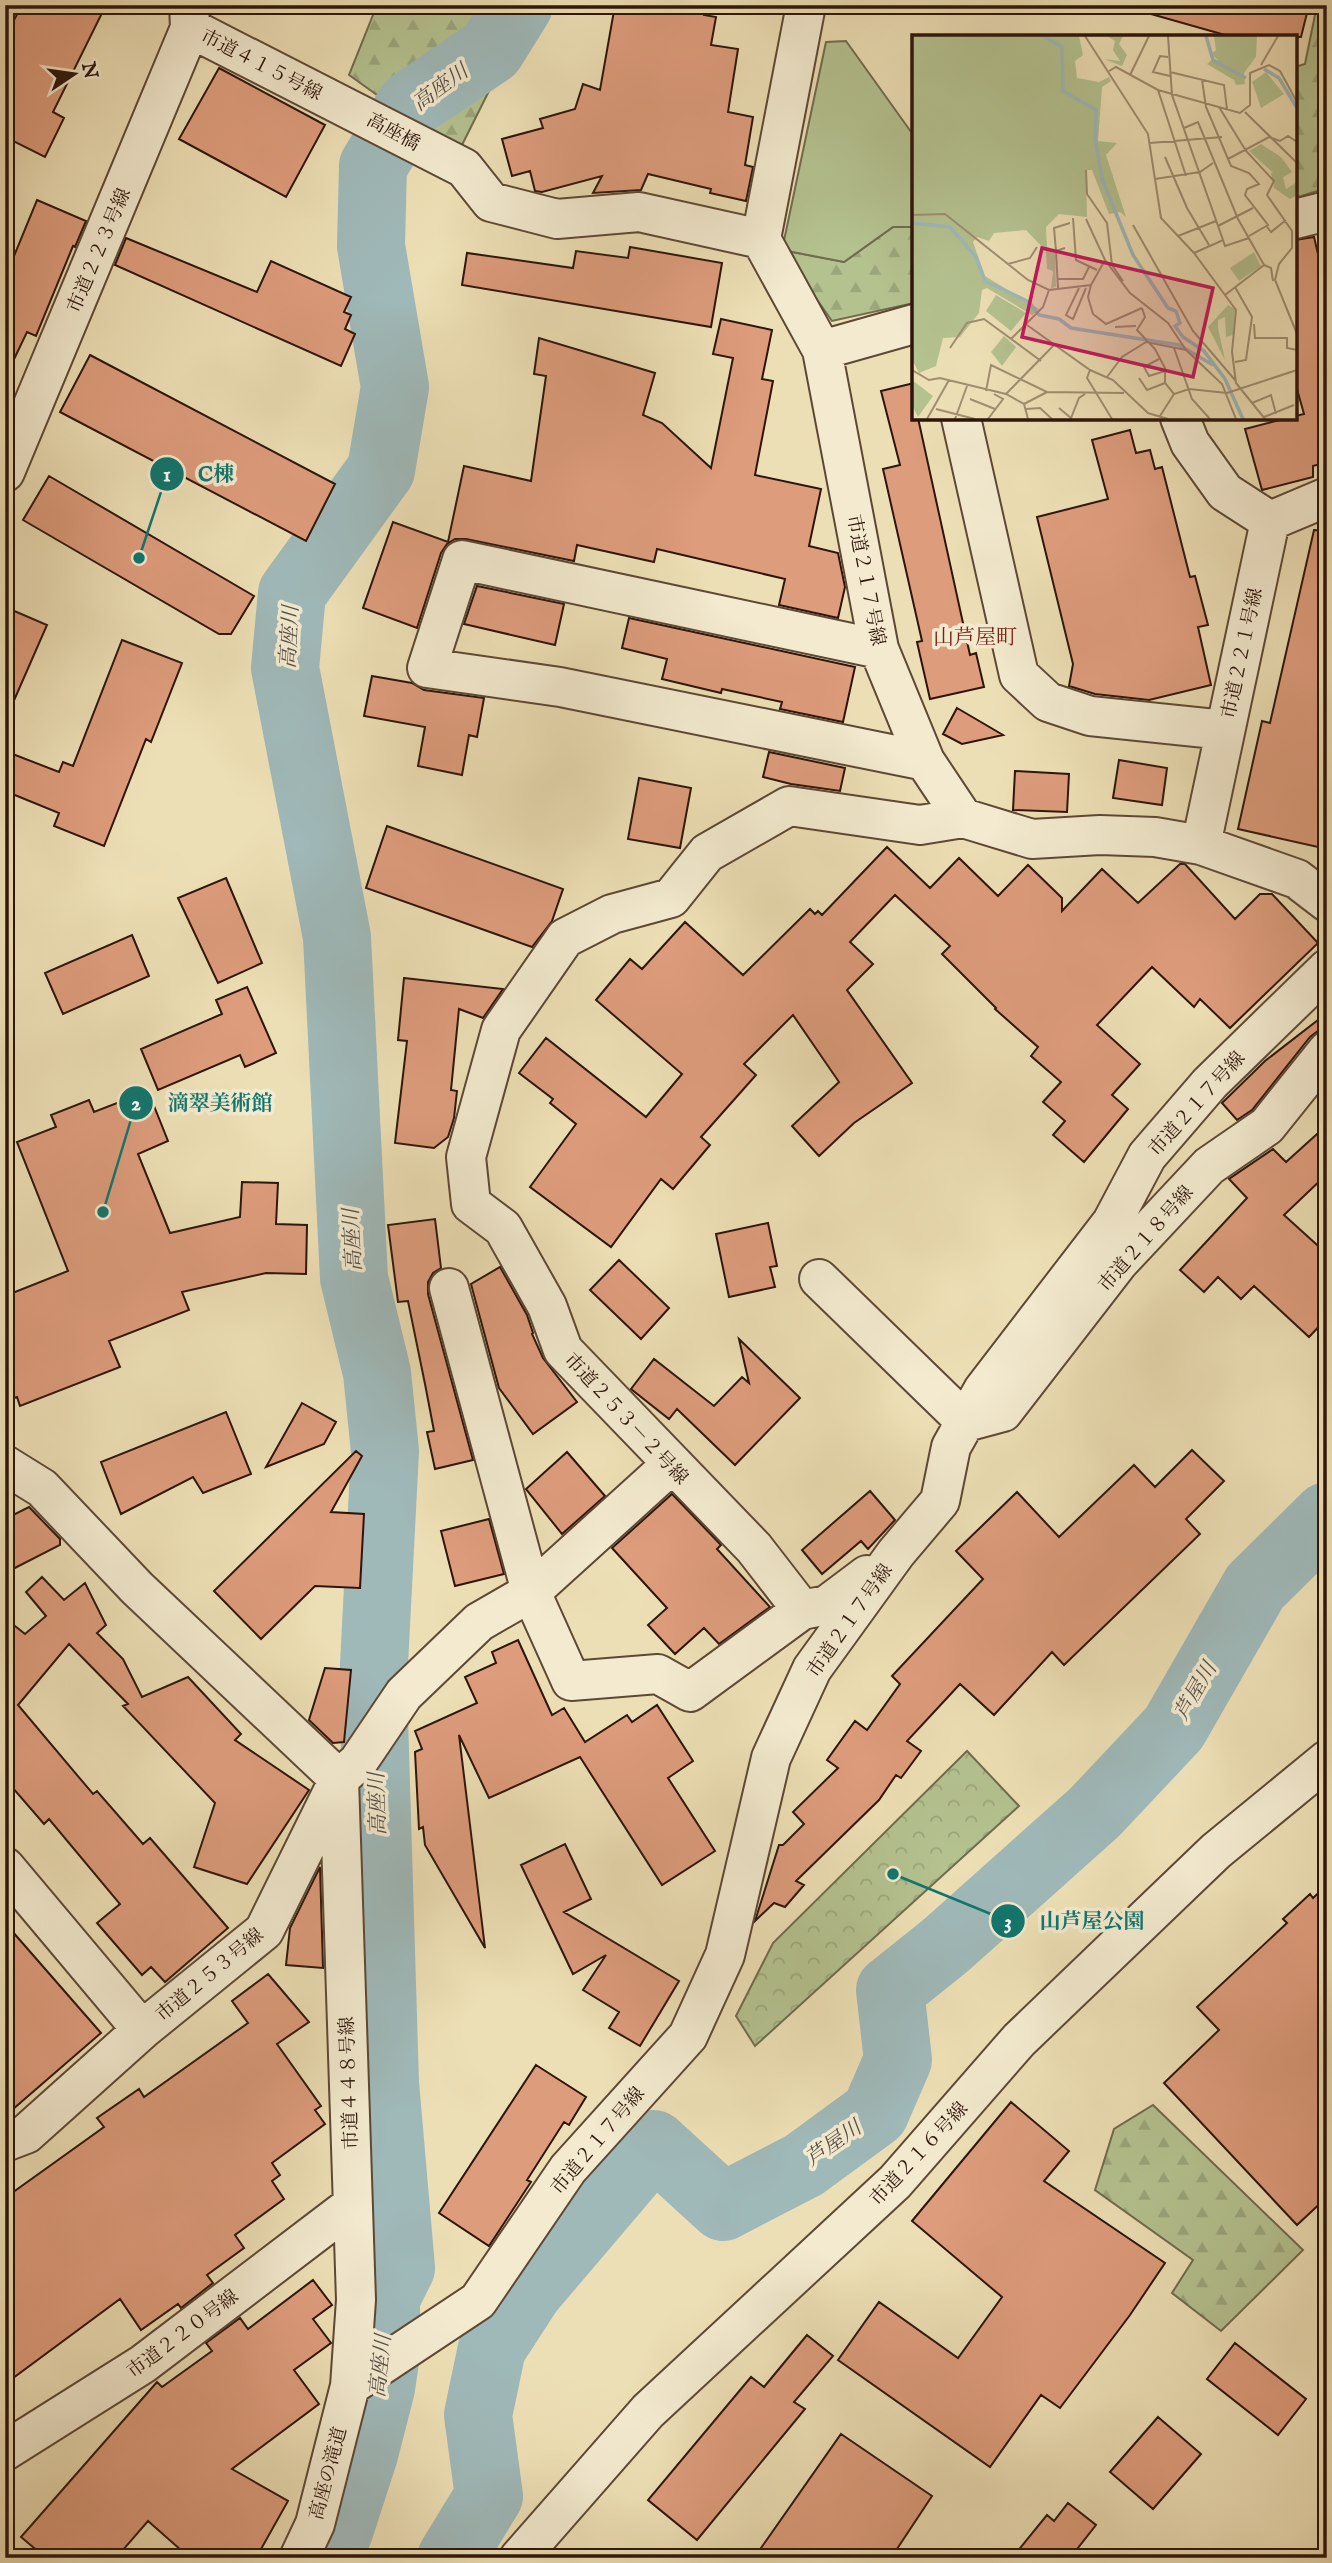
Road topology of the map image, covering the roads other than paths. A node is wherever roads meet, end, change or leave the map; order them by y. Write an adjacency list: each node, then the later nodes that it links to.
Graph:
1 (806, 5): 6 (street)
2 (189, 17): 3 (street, 市道４１５号線); 11 (street, 市道２２３号線)
3 (354, 110): 6 (street, 高座橋)
4 (1327, 211): 5 (street)
5 (1297, 218)
6 (761, 239): 8 (street, 市道２１７号線)
7 (912, 325): 8 (street)
8 (822, 350): 14 (street, 市道２１７号線)
9 (961, 420): 15 (street)
10 (1181, 420): 13 (street)
11 (5, 472)
12 (1327, 497): 13 (street)
13 (1270, 521): 15 (street, 市道２２１号線)
14 (879, 649): 16 (street, 市道２１７号線); 16 (street)
15 (1225, 730): 18 (street, 市道２２１号線)
16 (925, 761): 17 (street, 市道２１７号線)
17 (962, 818): 18 (street); 25 (street, 市道２５３－２号線)
18 (1200, 845): 19 (street)
19 (1327, 902)
20 (1327, 969): 23 (street, 市道２１７号線)
21 (1327, 1051): 23 (street, 市道２１８号線)
22 (819, 1279): 23 (street)
23 (966, 1422): 26 (street, 市道２１７号線)
24 (5, 1465): 30 (street)
25 (671, 1465): 27 (street); 28 (street, 市道２５３－２号線)
26 (896, 1553): 28 (street); 35 (street, 市道２１７号線)
27 (531, 1592): 27 (street); 28 (street); 30 (street, 市道２５３号線)
28 (802, 1610)
29 (1327, 1760): 38 (street, 市道２１６号線)
30 (348, 1770): 32 (street, 市道２５３号線); 34 (street, 市道４４８号線)
31 (5, 1867): 32 (street)
32 (142, 2030): 33 (street, 市道２５３号線)
33 (5, 2141)
34 (352, 2205): 35 (street, 市道４４８号線); 36 (street, 市道２２０号線)
35 (358, 2380): 37 (street, 高座の滝道)
36 (5, 2451)
37 (299, 2558)
38 (519, 2558)

